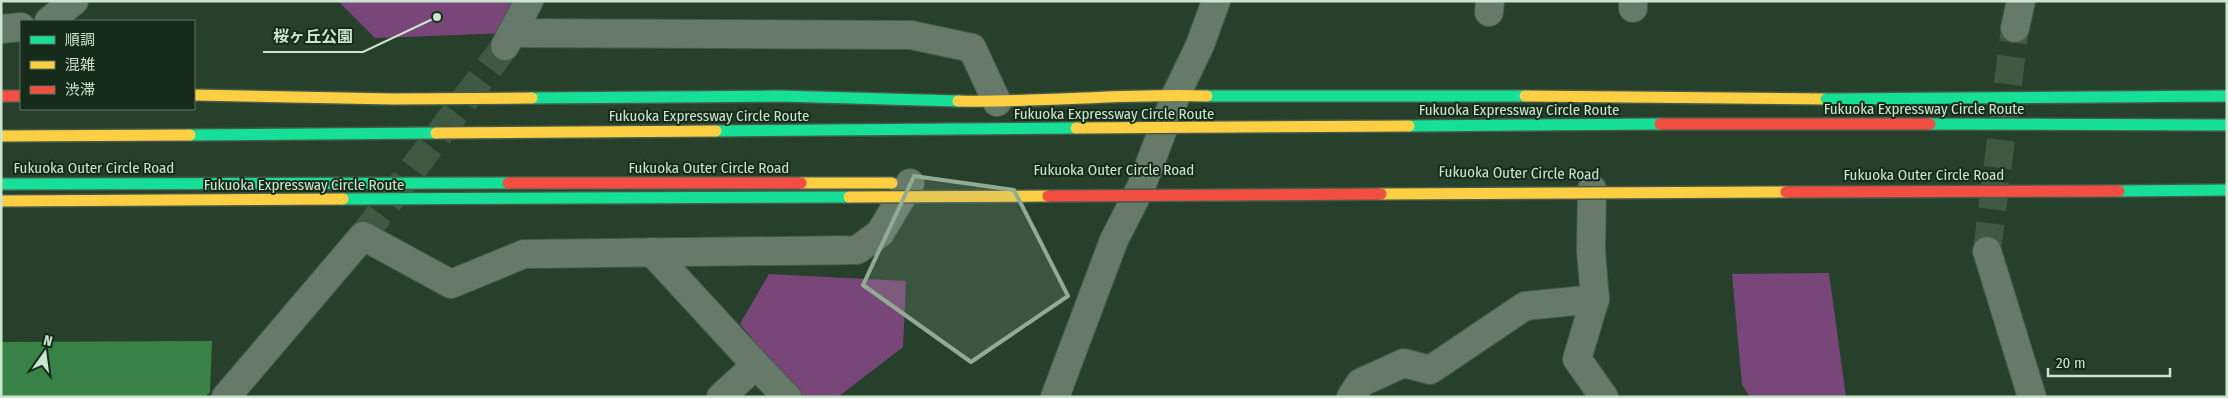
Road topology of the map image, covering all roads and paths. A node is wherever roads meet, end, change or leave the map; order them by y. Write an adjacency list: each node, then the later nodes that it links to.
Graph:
1 (74, 1): 5 (street)
2 (529, 1): 14 (street)
3 (1216, 1): 9 (street)
4 (2021, 1): 8 (street)
5 (50, 20)
6 (20, 27): 7 (street)
7 (1, 28)
8 (2015, 28)
9 (1176, 95): 13 (highway, bridge); 14 (highway); 20 (street)
10 (1, 96): 11 (highway)
11 (20, 96)
12 (195, 96): 14 (highway)
13 (2227, 96)
14 (997, 102)
15 (2227, 125): 16 (highway, Fukuoka Expressway Circle Route, bridge)
16 (1, 136)
17 (915, 183): 18 (highway, Fukuoka Outer Circle Road); 25 (street)
18 (1, 184)
19 (979, 184): 20 (highway, Fukuoka Outer Circle Road)
20 (1141, 187): 21 (highway, Fukuoka Outer Circle Road); 31 (street)
21 (1592, 189): 22 (highway, Fukuoka Outer Circle Road, bridge); 26 (street)
22 (2227, 190): 23 (highway, Fukuoka Expressway Circle Route, bridge)
23 (1, 201)
24 (1987, 250): 34 (street)
25 (652, 252): 27 (street); 28 (street)
26 (1595, 299): 32 (street); 33 (street)
27 (756, 365): 29 (street); 30 (street)
28 (226, 397)
29 (721, 397)
30 (788, 397)
31 (1055, 397)
32 (1351, 397)
33 (1604, 397)
34 (2032, 397)

